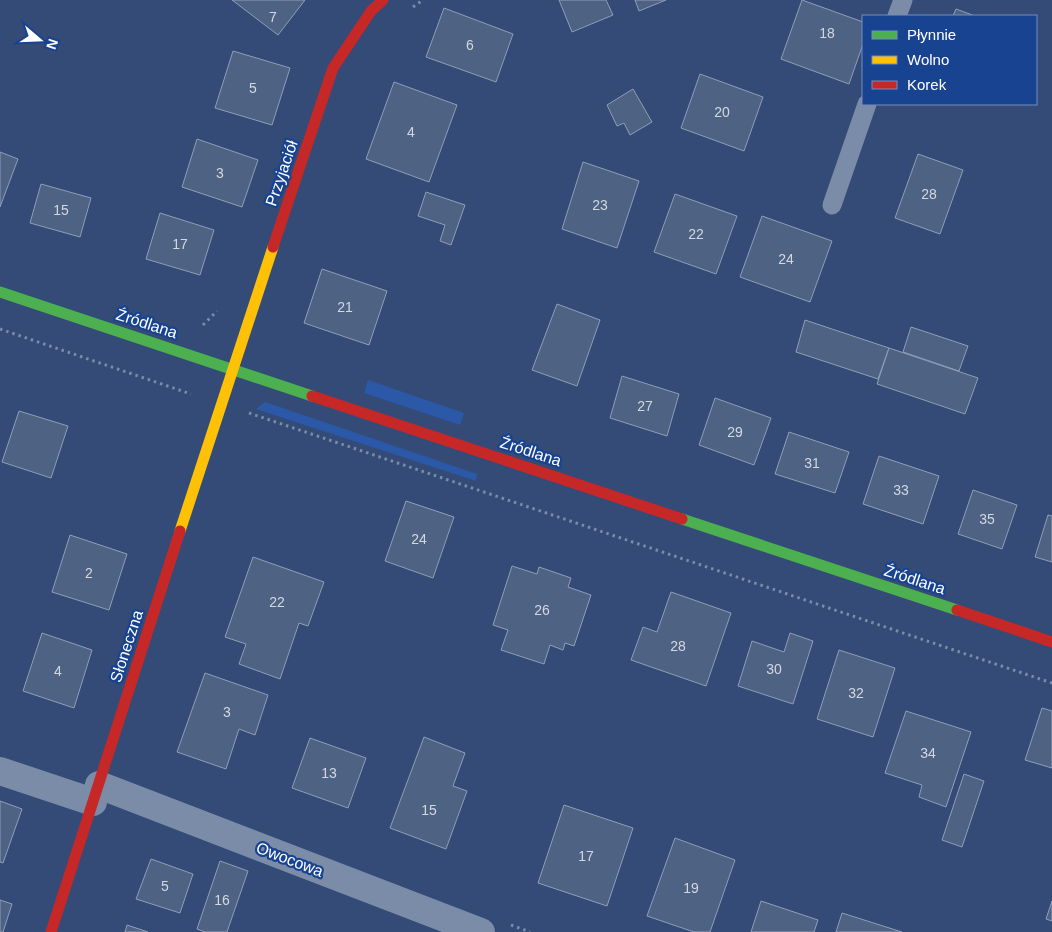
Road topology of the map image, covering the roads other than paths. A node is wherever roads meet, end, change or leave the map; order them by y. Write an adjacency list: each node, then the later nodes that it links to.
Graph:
1 (383, 0): 7 (street, Przyjaciół)
2 (903, 0): 3 (lane)
3 (897, 15)
4 (867, 105): 5 (lane)
5 (832, 205)
6 (0, 292): 7 (street, Źródlana)
7 (232, 369): 8 (street, Źródlana); 10 (street, Słoneczna)
8 (1052, 642)
9 (0, 771): 10 (street, Owocowa)
10 (96, 794): 11 (street, Słoneczna); 12 (street, Owocowa)
11 (51, 932)
12 (481, 932)

